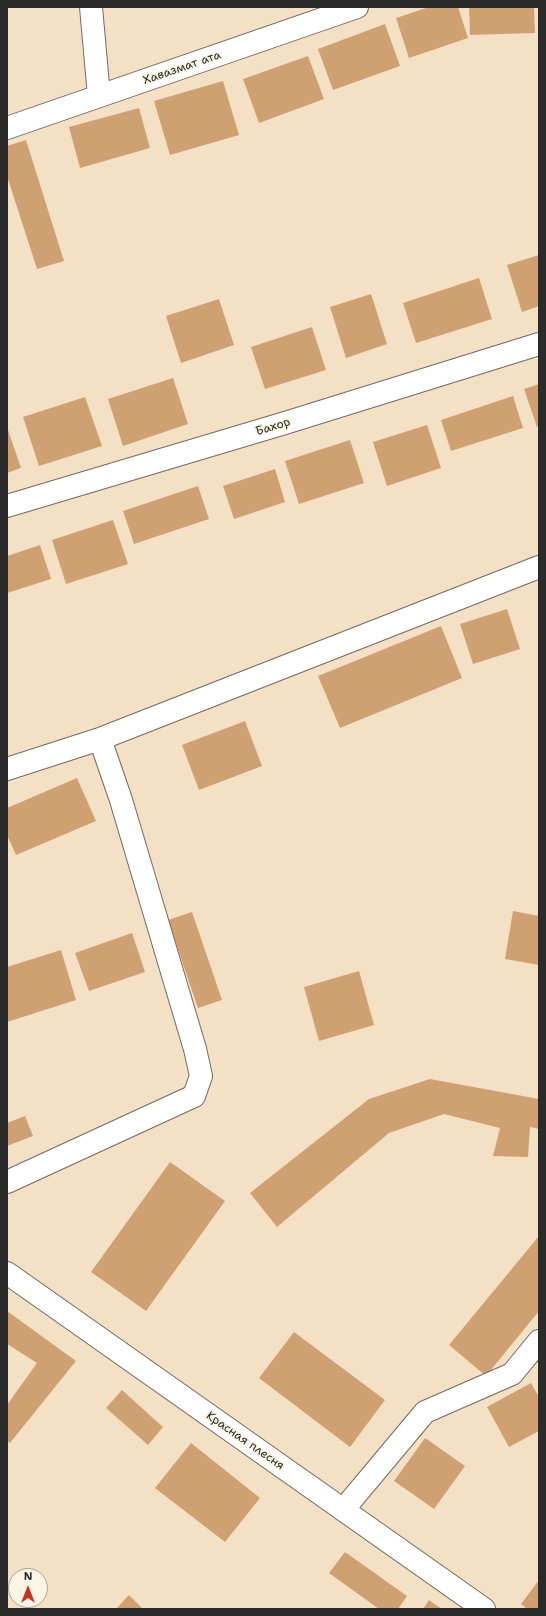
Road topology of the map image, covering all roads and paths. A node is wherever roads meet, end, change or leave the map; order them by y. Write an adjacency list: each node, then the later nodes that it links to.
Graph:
1 (91, 7): 3 (street)
2 (357, 7): 3 (street, Хавазмат ата)
3 (99, 96): 4 (street, Хавазмат ата)
4 (7, 128)
5 (539, 344): 6 (street, Бахор)
6 (7, 506)
7 (539, 567): 8 (street)
8 (100, 739): 9 (street); 10 (street)
9 (7, 769)
10 (7, 1182)
11 (7, 1273): 13 (street, Красная плесня)
12 (539, 1341): 13 (street)
13 (343, 1510): 14 (street, Красная плесня)
14 (484, 1609)

